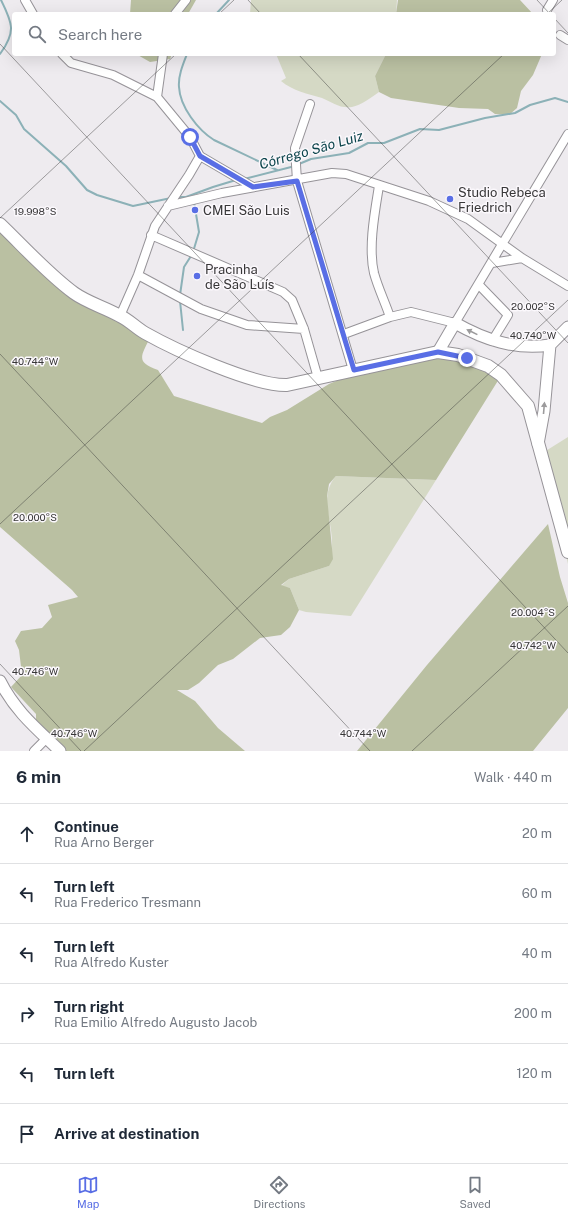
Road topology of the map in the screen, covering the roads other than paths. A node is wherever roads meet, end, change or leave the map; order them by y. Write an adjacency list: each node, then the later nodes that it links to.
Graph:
1 (25, 0): 5 (street)
2 (186, 0): 6 (street)
3 (552, 0): 4 (street)
4 (547, 10)
5 (32, 12)
6 (177, 12)
7 (560, 34): 8 (street)
8 (568, 40)
9 (64, 56): 11 (street)
10 (163, 56): 11 (street)
11 (157, 97): 14 (street)
12 (310, 104): 15 (street)
13 (568, 134): 21 (street)
14 (200, 156): 17 (street); 18 (street)
15 (297, 177): 16 (street); 17 (street); 32 (street)
16 (379, 186): 21 (street); 28 (street)
17 (253, 187): 18 (street)
18 (168, 206): 20 (street)
19 (0, 224): 27 (main road)
20 (151, 235): 24 (street); 31 (street)
21 (502, 244): 22 (street); 23 (street)
22 (522, 258): 23 (street); 26 (street)
23 (492, 263): 25 (street)
24 (138, 275): 27 (street); 31 (street)
25 (479, 285): 29 (street); 33 (street)
26 (568, 286)
27 (120, 316): 37 (main road)
28 (390, 317): 29 (street); 32 (street)
29 (455, 324): 33 (street, one-way to 29); 35 (street)
30 (568, 327): 34 (street)
31 (304, 329): 37 (street)
32 (344, 334): 36 (street)
33 (492, 341): 34 (street)
34 (550, 345): 38 (street, one-way to 34)
35 (438, 352): 36 (main road); 38 (main road)
36 (354, 370): 37 (main road)
37 (318, 378)
38 (538, 446): 39 (main road)
39 (568, 552)
40 (0, 681): 41 (street)
41 (46, 739): 42 (street); 43 (street)
42 (34, 751)
43 (60, 751)

